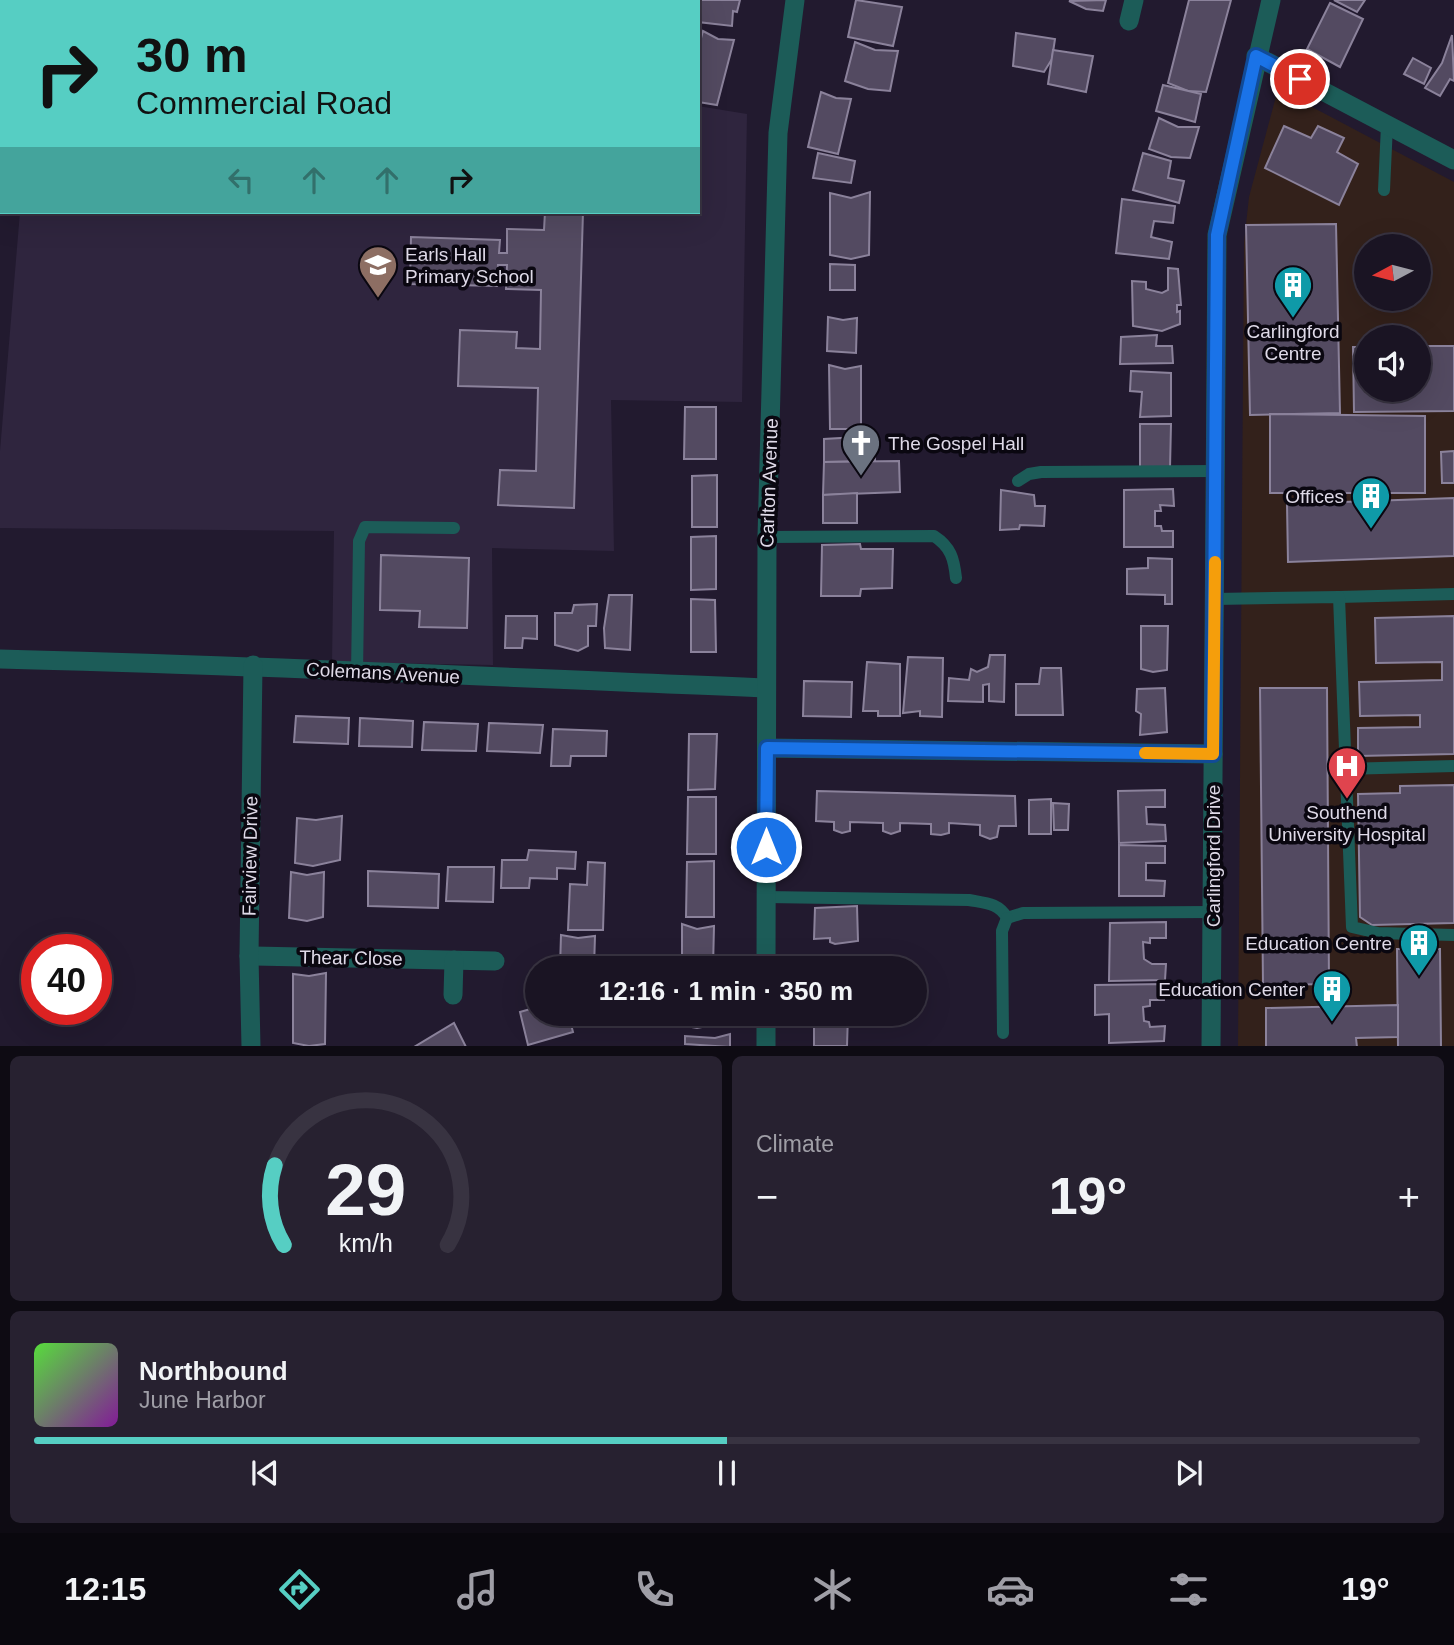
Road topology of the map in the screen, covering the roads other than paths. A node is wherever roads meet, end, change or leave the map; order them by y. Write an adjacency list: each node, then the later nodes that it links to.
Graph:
1 (795, 0): 12 (street, Carlton Avenue)
2 (1134, 0): 4 (street)
3 (1271, 0): 5 (street, Carlingford Drive)
4 (1129, 21)
5 (1256, 56): 6 (street); 9 (street, Carlingford Drive)
6 (1387, 125): 7 (street); 8 (lane)
7 (1454, 160)
8 (1384, 190)
9 (1215, 471): 10 (lane); 16 (street, Carlingford Drive)
10 (1018, 481)
11 (454, 528): 19 (lane)
12 (767, 537): 13 (lane); 20 (street, Carlton Avenue)
13 (956, 578)
14 (1454, 594): 15 (lane)
15 (1339, 597): 16 (lane); 24 (lane)
16 (1215, 598): 22 (street, Carlingford Drive)
17 (0, 659): 18 (street, Colemans Avenue)
18 (253, 665): 19 (street, Colemans Avenue); 29 (street, Fairview Drive)
19 (357, 673): 20 (street, Colemans Avenue)
20 (766, 688): 21 (street, Carlton Avenue)
21 (767, 748): 22 (street); 25 (street, Carlton Avenue)
22 (1213, 754): 26 (street, Carlingford Drive)
23 (1454, 766): 24 (lane)
24 (1344, 769): 28 (lane)
25 (766, 897): 27 (lane); 30 (street, Carlton Avenue)
26 (1212, 912): 27 (lane); 38 (street, Carlingford Drive)
27 (1007, 918): 35 (lane)
28 (1454, 935)
29 (249, 956): 31 (street, Thear Close); 36 (street, Fairview Drive)
30 (766, 956)
31 (454, 960): 32 (street, Thear Close); 33 (street)
32 (495, 961)
33 (453, 995)
34 (766, 1026): 37 (street)
35 (1003, 1033)
36 (251, 1046)
37 (765, 1046)
38 (1211, 1046)

